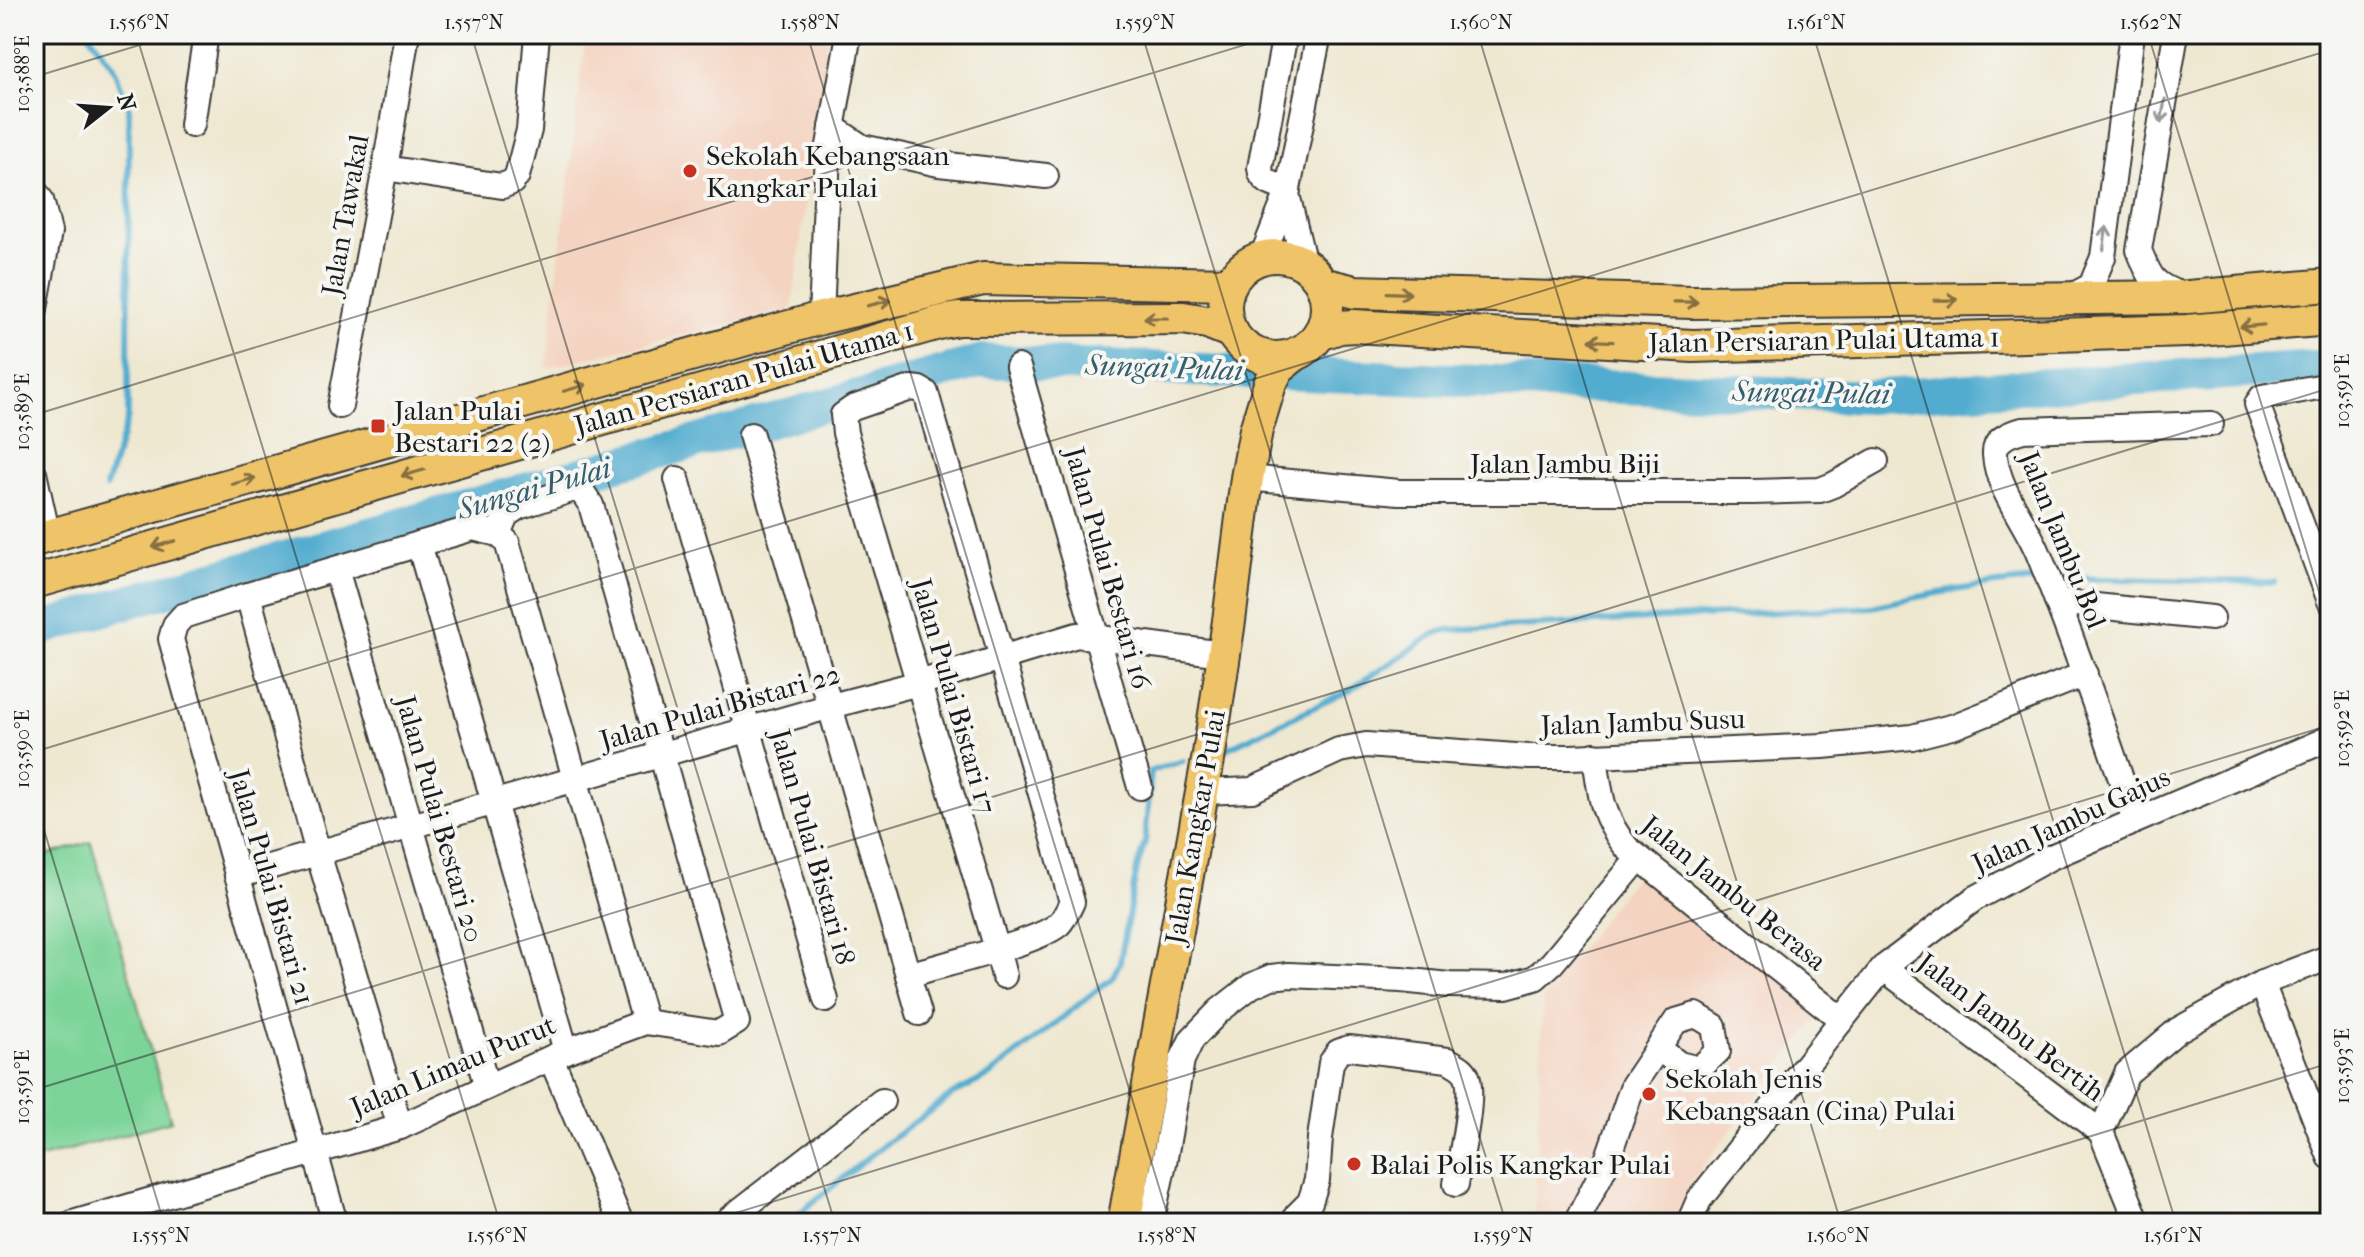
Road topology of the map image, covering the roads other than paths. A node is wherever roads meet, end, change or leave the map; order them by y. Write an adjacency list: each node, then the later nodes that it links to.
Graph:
1 (206, 34): 9 (street)
2 (407, 34): 11 (street, Jalan Tawakal)
3 (537, 34): 11 (street)
4 (849, 34): 10 (street)
5 (1285, 34): 13 (street)
6 (1319, 34): 13 (street)
7 (2132, 34): 20 (street, one-way to 7)
8 (2176, 34): 19 (street, one-way to 19)
9 (192, 125)
10 (832, 127): 12 (street); 22 (street)
11 (385, 168): 27 (street, Jalan Tawakal)
12 (1046, 176)
13 (1287, 192): 15 (street); 16 (street)
14 (36, 197): 21 (street)
15 (1262, 257): 16 (main road); 17 (main road)
16 (1313, 274): 20 (main road, Jalan Persiaran Pulai Utama 1, one-way to 20); 24 (main road)
17 (1230, 284): 22 (main road, Jalan Persiaran Pulai Utama 1, one-way to 17); 24 (main road)
18 (2330, 285): 19 (main road, Jalan Persiaran Pulai Utama 1)
19 (2188, 297): 20 (main road, Jalan Persiaran Pulai Utama 1)
20 (2066, 299)
21 (34, 314)
22 (821, 318): 34 (main road, Jalan Persiaran Pulai Utama 1, one-way to 22)
23 (2330, 319): 24 (main road, Jalan Persiaran Pulai Utama 1, one-way to 24)
24 (1267, 358): 32 (main road, Jalan Kangkar Pulai); 38 (main road, Jalan Persiaran Pulai Utama 1, one-way to 38)
25 (1018, 367): 43 (street, Jalan Pulai Bestari 16)
26 (2330, 385): 40 (street)
27 (340, 406)
28 (2211, 424): 41 (street, Jalan Jambu Bol)
29 (751, 435): 48 (street)
30 (1876, 461): 32 (street, Jalan Jambu Biji)
31 (34, 473): 34 (street)
32 (1247, 478): 44 (main road, Jalan Kangkar Pulai)
33 (677, 479): 49 (street, Jalan Pulai Bistari 18)
34 (41, 538)
35 (502, 538): 36 (street); 51 (street); 53 (street)
36 (419, 544): 37 (street); 56 (street)
37 (336, 569): 39 (street); 58 (street, Jalan Pulai Bestari 20)
38 (34, 582)
39 (248, 595): 59 (street); 61 (street, Jalan Pulai Bistari 21)
40 (2330, 601)
41 (2057, 602): 42 (street); 46 (street, Jalan Jambu Bol)
42 (2212, 618)
43 (1096, 637): 44 (street, Jalan Pulai Bistari 22); 45 (street, Jalan Pulai Bistari 22); 54 (street, Jalan Pulai Bestari 16)
44 (1223, 654): 55 (main road, Jalan Kangkar Pulai)
45 (1002, 657): 47 (street, Jalan Pulai Bistari 22); 47 (street, Jalan Pulai Bistari 17); 62 (street)
46 (2085, 674): 52 (street, Jalan Jambu Susu); 57 (street, Jalan Jambu Bol)
47 (919, 683): 48 (street, Jalan Pulai Bistari 22); 62 (street, Jalan Pulai Bistari 17)
48 (831, 706): 49 (street, Jalan Pulai Bistari 22); 65 (street)
49 (748, 730): 51 (street, Jalan Pulai Bistari 22); 68 (street, Jalan Pulai Bistari 18)
50 (2330, 738): 57 (street, Jalan Jambu Gajus)
51 (662, 754): 53 (street, Jalan Pulai Bistari 22); 71 (street, Jalan Limau Purut)
52 (1595, 755): 55 (street, Jalan Jambu Susu); 60 (street, Jalan Jambu Berasa)
53 (574, 779): 56 (street, Jalan Pulai Bistari 22); 71 (street)
54 (1140, 787)
55 (1202, 792): 86 (main road, Jalan Kangkar Pulai)
56 (493, 803): 58 (street, Jalan Pulai Bistari 22); 73 (street)
57 (2135, 820): 64 (street, Jalan Jambu Gajus)
58 (410, 827): 59 (street, Jalan Pulai Bistari 22); 74 (street, Jalan Pulai Bestari 20)
59 (318, 853): 61 (street, Jalan Pulai Bistari 22); 76 (street)
60 (1639, 858): 70 (street, Jalan Jambu Berasa); 87 (street)
61 (237, 876): 78 (street, Jalan Pulai Bistari 21)
62 (997, 949): 65 (street); 66 (street, Jalan Pulai Bistari 17)
63 (2330, 957): 67 (street)
64 (1883, 968): 70 (street, Jalan Jambu Gajus); 77 (street, Jalan Jambu Bertih)
65 (908, 975): 69 (street)
66 (1004, 976)
67 (2262, 983): 77 (street); 79 (street)
68 (826, 1000)
69 (919, 1013)
70 (1842, 1020): 89 (street, Jalan Jambu Gajus)
71 (645, 1022): 73 (street, Jalan Limau Purut)
72 (1658, 1048): 88 (street)
73 (559, 1055): 74 (street, Jalan Limau Purut); 84 (street)
74 (487, 1087): 76 (street, Jalan Limau Purut)
75 (882, 1101): 85 (street)
76 (400, 1127): 78 (street, Jalan Limau Purut)
77 (2101, 1132): 90 (street, Jalan Jambu Bertih)
78 (315, 1152): 82 (street, Jalan Limau Purut); 83 (street, Jalan Pulai Bistari 21)
79 (2330, 1157)
80 (1456, 1184): 81 (street)
81 (1297, 1215)
82 (73, 1223)
83 (335, 1223)
84 (621, 1223)
85 (724, 1223)
86 (1124, 1223)
87 (1151, 1223)
88 (1576, 1223)
89 (1689, 1223)
90 (2138, 1223)

